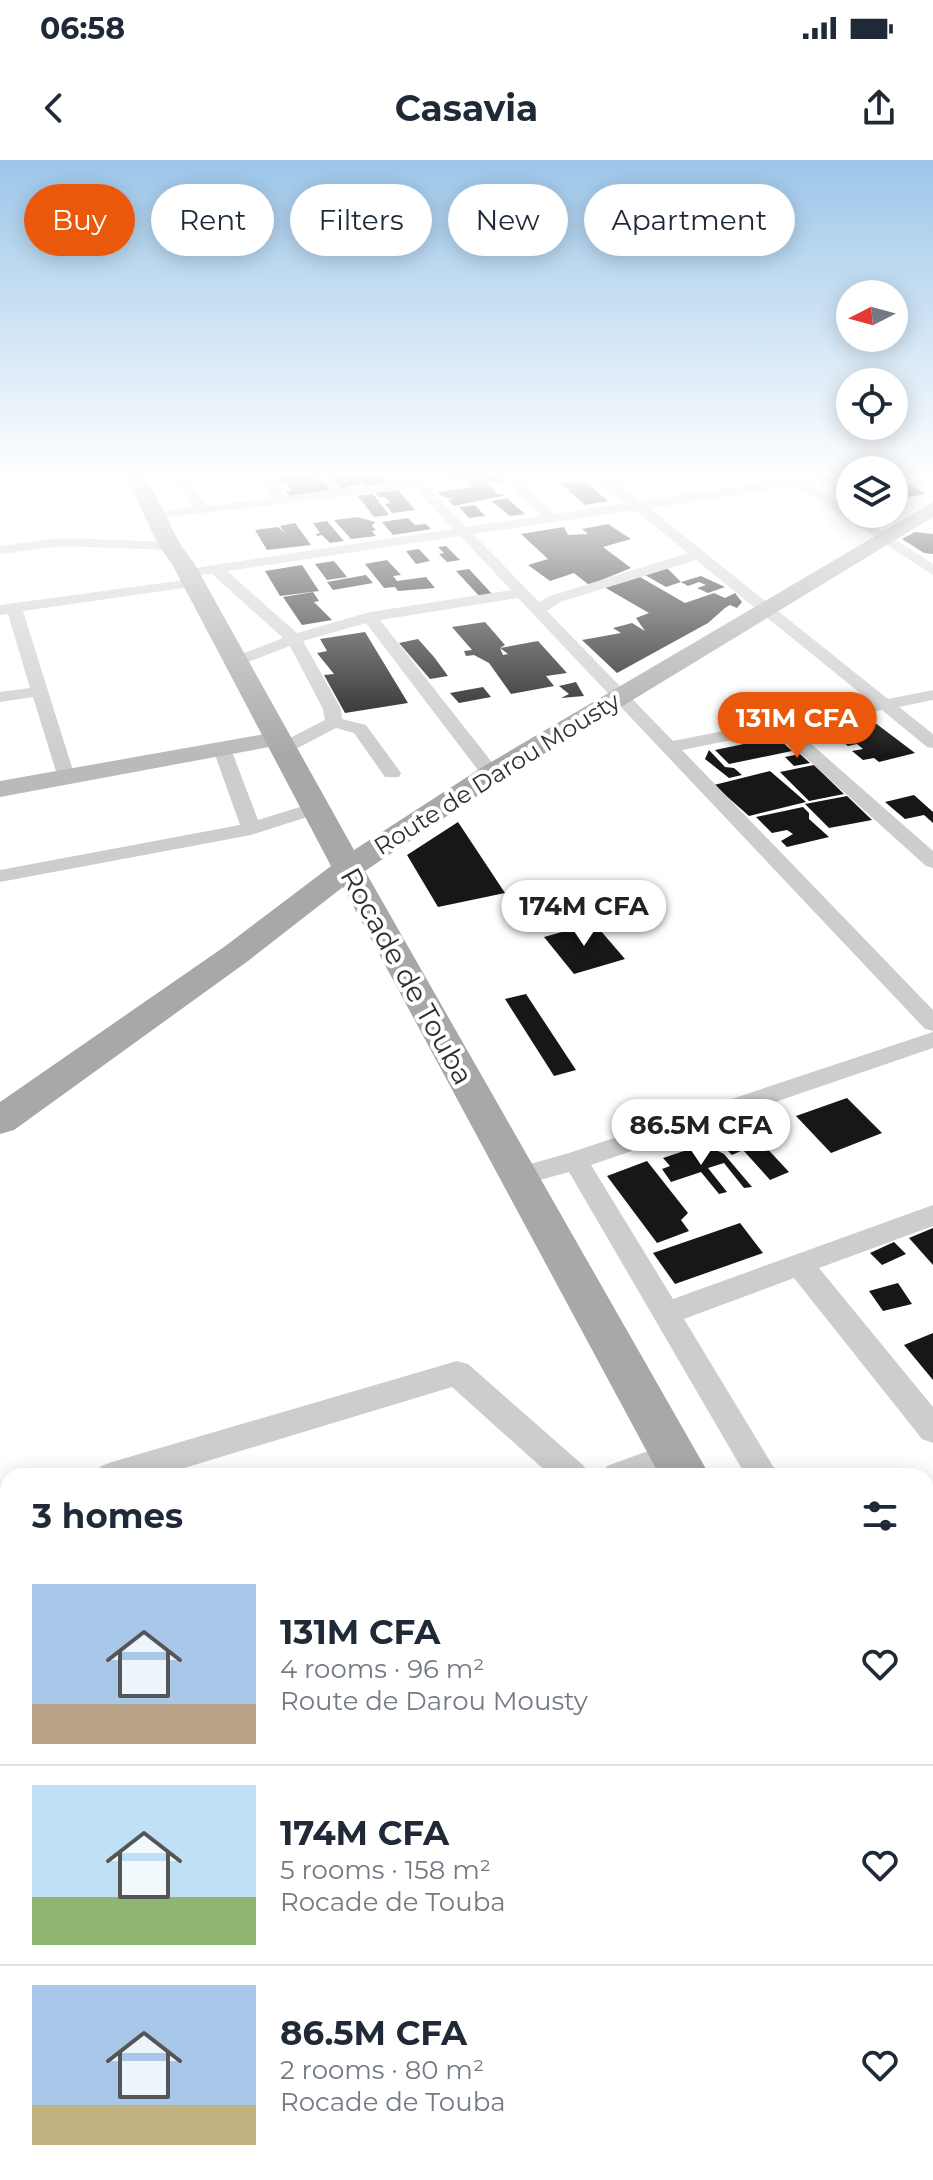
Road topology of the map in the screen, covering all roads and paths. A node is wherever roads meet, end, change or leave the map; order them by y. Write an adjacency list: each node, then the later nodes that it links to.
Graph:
1 (153, 567): 9 (street)
2 (190, 567): 14 (main road, Rocade de Touba)
3 (197, 567): 13 (street)
4 (497, 567): 8 (street)
5 (657, 567): 10 (street)
6 (716, 567): 11 (street)
7 (836, 567): 11 (main road, Route de Darou Mousty)
8 (522, 593): 10 (street); 12 (street)
9 (7, 609): 15 (street)
10 (538, 610): 17 (street)
11 (766, 610): 17 (main road, Route de Darou Mousty); 19 (street)
12 (370, 617): 13 (street); 27 (street)
13 (294, 639): 14 (street); 20 (street)
14 (237, 661): 23 (main road, Rocade de Touba)
15 (41, 691): 18 (street); 28 (street)
16 (933, 695): 19 (street)
17 (620, 696): 24 (street); 27 (main road, Route de Darou Mousty)
18 (0, 697)
19 (884, 704): 21 (street); 22 (street)
20 (334, 722): 23 (street); 26 (street)
21 (780, 726): 24 (street); 32 (street)
22 (933, 743)
23 (279, 744): 25 (street); 30 (main road, Rocade de Touba)
24 (669, 747): 35 (street)
25 (222, 749): 28 (street); 31 (street)
26 (392, 773)
27 (491, 774): 33 (main road, Route de Darou Mousty)
28 (66, 777): 29 (street)
29 (0, 789)
30 (316, 808): 31 (street); 33 (main road, Rocade de Touba)
31 (251, 829): 34 (street)
32 (933, 862)
33 (348, 868): 37 (main road, Route de Darou Mousty); 39 (main road, Rocade de Touba)
34 (0, 876)
35 (933, 1024)
36 (933, 1040): 38 (street)
37 (0, 1121)
38 (575, 1161): 39 (street); 42 (street)
39 (518, 1177): 44 (main road, Rocade de Touba)
40 (933, 1215): 41 (street)
41 (800, 1265): 42 (street); 43 (street)
42 (665, 1314): 47 (street)
43 (933, 1430)
44 (681, 1466)
45 (144, 1468): 46 (street)
46 (564, 1468)
47 (758, 1468)

